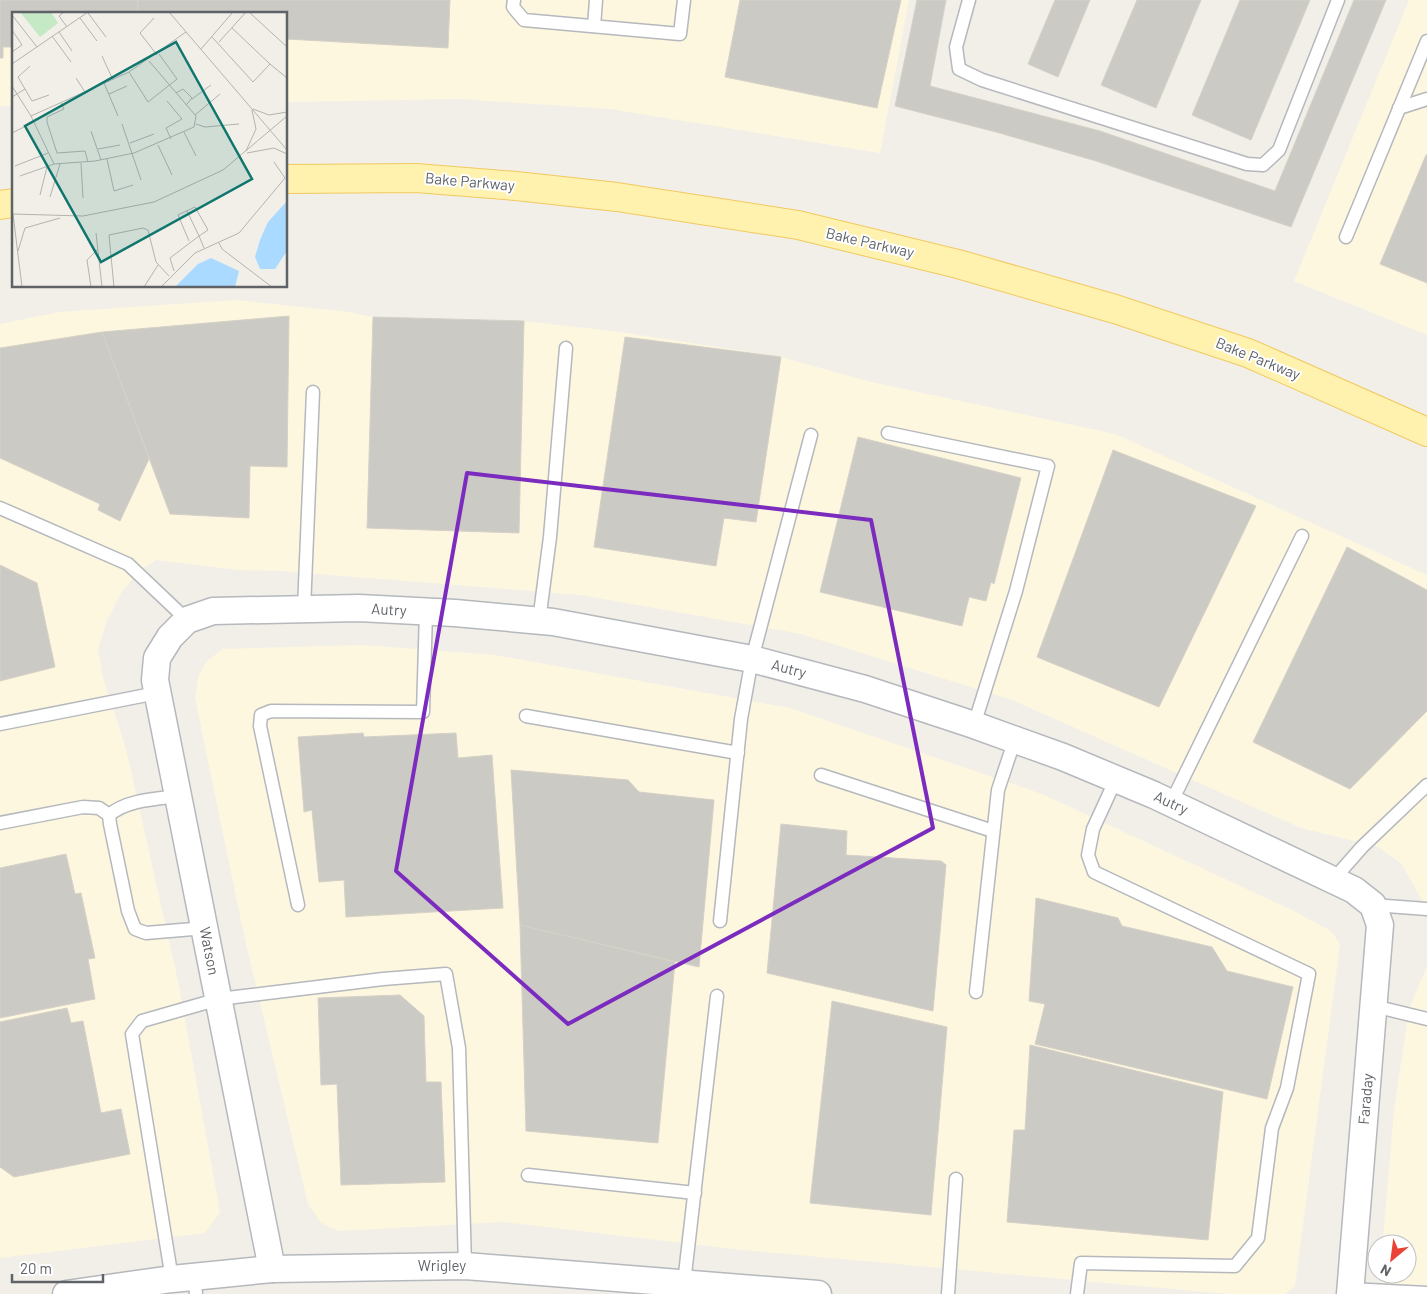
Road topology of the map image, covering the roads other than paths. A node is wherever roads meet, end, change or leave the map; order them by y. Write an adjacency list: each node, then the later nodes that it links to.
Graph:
1 (514, 0): 6 (lane)
2 (596, 0): 6 (lane)
3 (684, 0): 6 (lane)
4 (969, 0): 5 (lane)
5 (1338, 0)
6 (594, 26)
7 (1427, 41): 9 (lane)
8 (1427, 99): 9 (lane)
9 (1399, 108): 11 (lane)
10 (288, 178): 14 (main road, Bake Parkway)
11 (1346, 236)
12 (566, 348): 21 (lane)
13 (314, 392): 19 (lane)
14 (1427, 432)
15 (888, 433): 27 (lane)
16 (811, 435): 23 (lane)
17 (0, 508): 22 (lane)
18 (1302, 536): 34 (lane)
19 (304, 609): 20 (street, Autry); 22 (street, Autry)
20 (426, 612): 21 (street, Autry); 39 (lane)
21 (539, 621): 23 (street, Autry)
22 (178, 628): 24 (street, Watson)
23 (752, 659): 27 (street, Autry); 29 (lane)
24 (157, 693): 26 (lane); 33 (street, Watson)
25 (526, 716): 29 (lane)
26 (0, 724)
27 (974, 725): 28 (street, Autry)
28 (1015, 739): 31 (street, Autry); 37 (lane)
29 (738, 753): 42 (lane)
30 (822, 775): 37 (lane)
31 (1116, 779): 34 (street, Autry); 62 (lane)
32 (1427, 785): 38 (lane)
33 (178, 796): 35 (lane); 43 (street, Watson)
34 (1171, 803): 38 (street, Autry)
35 (109, 815): 36 (lane); 43 (lane)
36 (0, 823)
37 (994, 832): 44 (lane)
38 (1333, 880): 40 (street, Autry)
39 (298, 905)
40 (1373, 906): 41 (lane); 47 (street, Faraday)
41 (1427, 909)
42 (720, 921)
43 (205, 928): 46 (street, Watson)
44 (976, 992)
45 (717, 996): 51 (lane)
46 (219, 998): 52 (lane); 53 (street, Watson); 54 (lane)
47 (1374, 1006): 48 (lane); 57 (street, Faraday)
48 (1427, 1019)
49 (528, 1175): 51 (lane)
50 (956, 1179): 61 (lane)
51 (695, 1193): 55 (lane)
52 (465, 1266): 53 (street, Wrigley); 56 (street, Wrigley)
53 (272, 1269): 54 (street, Wrigley)
54 (188, 1283): 59 (street, Wrigley)
55 (684, 1283): 56 (street, Wrigley); 60 (street, Wrigley)
56 (610, 1286)
57 (1350, 1292): 58 (lane)
58 (1427, 1292)
59 (66, 1294)
60 (817, 1294)
61 (948, 1294)
62 (1078, 1294)

